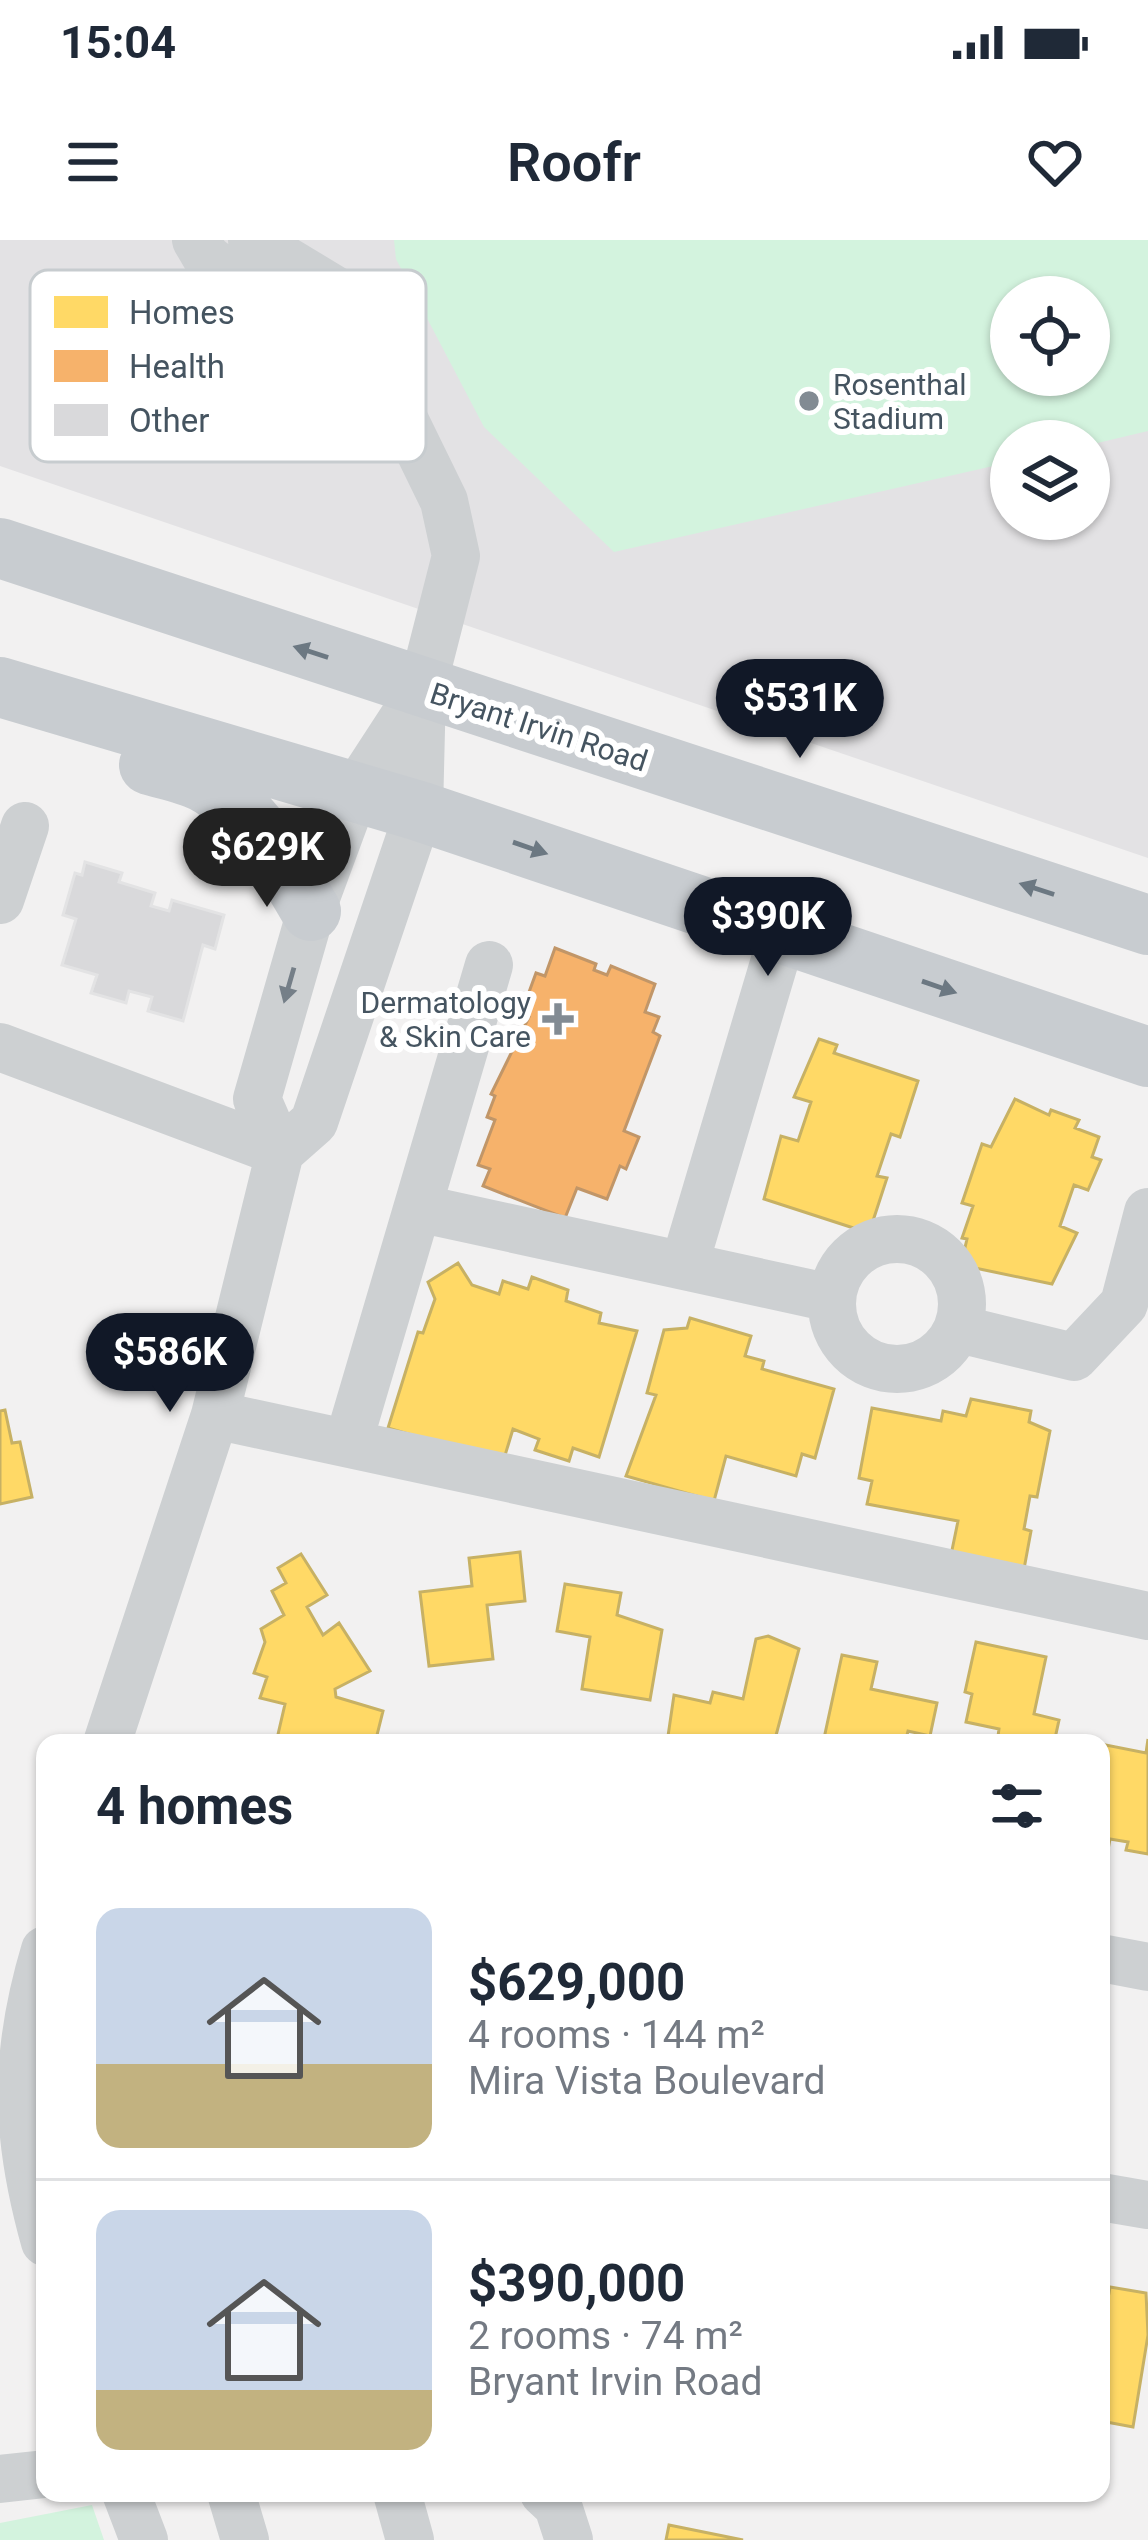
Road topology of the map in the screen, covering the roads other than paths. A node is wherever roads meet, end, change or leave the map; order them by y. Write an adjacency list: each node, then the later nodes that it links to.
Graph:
1 (196, 240): 3 (street)
2 (252, 240): 4 (street)
3 (222, 270)
4 (306, 270)
5 (425, 462): 8 (street)
6 (0, 548): 8 (main road, Bryant Irvin Road, one-way to 6)
7 (0, 687): 10 (main road)
8 (422, 689): 10 (street); 11 (street); 15 (main road, Bryant Irvin Road, one-way to 8)
9 (0, 718): 14 (main road)
10 (356, 792): 11 (main road); 14 (street)
11 (419, 811): 16 (main road, one-way to 16); 20 (street)
12 (25, 826): 13 (street)
13 (0, 899)
14 (311, 911): 20 (street, one-way to 20)
15 (1148, 925)
16 (783, 933): 19 (main road, one-way to 19); 23 (street)
17 (489, 965): 21 (street)
18 (0, 1047): 20 (street)
19 (1148, 1057)
20 (280, 1152): 26 (street)
21 (418, 1208): 23 (street); 27 (street)
22 (1148, 1212): 25 (street)
23 (684, 1266): 24 (street)
24 (831, 1298): 25 (street); 25 (street)
25 (958, 1329)
26 (214, 1415): 27 (street); 29 (street)
27 (350, 1440): 28 (street)
28 (1148, 1616)
29 (124, 1720)
30 (1110, 1960): 31 (street)
31 (1148, 1967)
32 (36, 1995): 34 (street)
33 (1110, 2199): 35 (street)
34 (36, 2201)
35 (1148, 2205)
36 (36, 2475): 37 (street)
37 (0, 2479)
38 (129, 2502): 41 (street)
39 (234, 2502): 42 (street)
40 (399, 2502): 43 (street)
41 (144, 2540)
42 (245, 2540)
43 (410, 2540)

